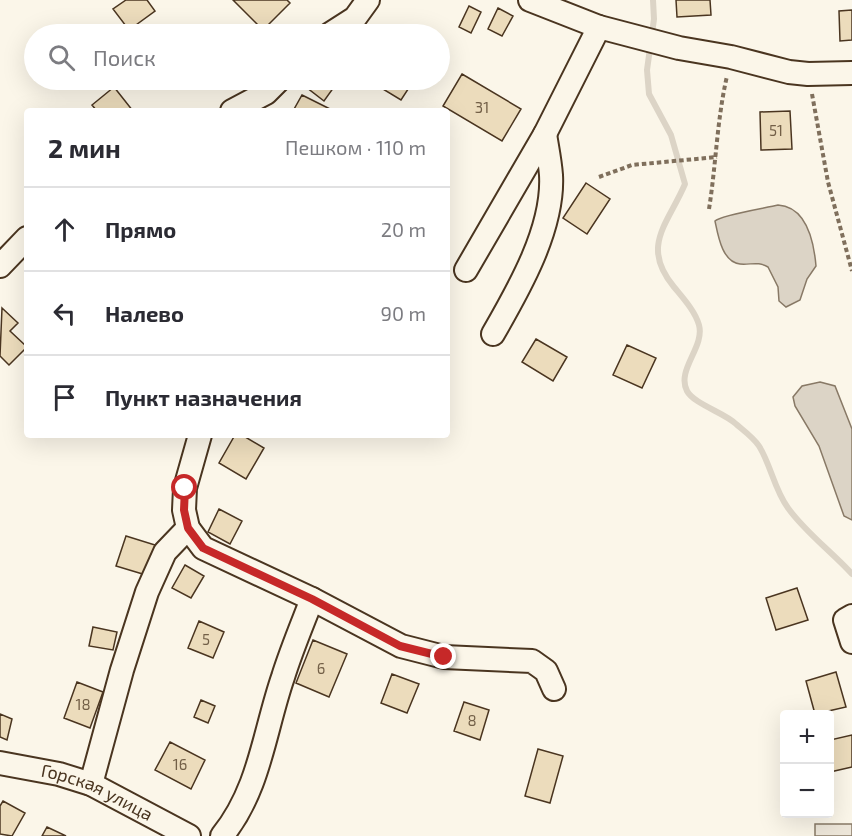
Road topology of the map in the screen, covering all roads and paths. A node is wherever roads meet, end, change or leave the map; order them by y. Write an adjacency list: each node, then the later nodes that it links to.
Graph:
1 (368, 0): 3 (street)
2 (530, 0): 4 (street)
3 (346, 24)
4 (599, 27): 5 (street); 10 (street)
5 (731, 57): 7 (street); 11 (path)
6 (852, 73): 7 (street)
7 (808, 74): 17 (path)
8 (271, 94): 9 (street)
9 (239, 108)
10 (545, 134): 16 (street); 18 (street)
11 (717, 157): 12 (path); 13 (path)
12 (599, 177)
13 (709, 209)
14 (24, 241): 15 (street)
15 (0, 266)
16 (466, 270)
17 (852, 271)
18 (493, 334)
19 (199, 438): 20 (street)
20 (188, 528): 21 (street); 26 (street)
21 (312, 599): 24 (street); 28 (street)
22 (852, 616): 23 (street)
23 (852, 642)
24 (554, 689)
25 (0, 763): 26 (street, Горская улица)
26 (91, 784): 27 (street, Горская улица)
27 (189, 836)
28 (222, 836)

